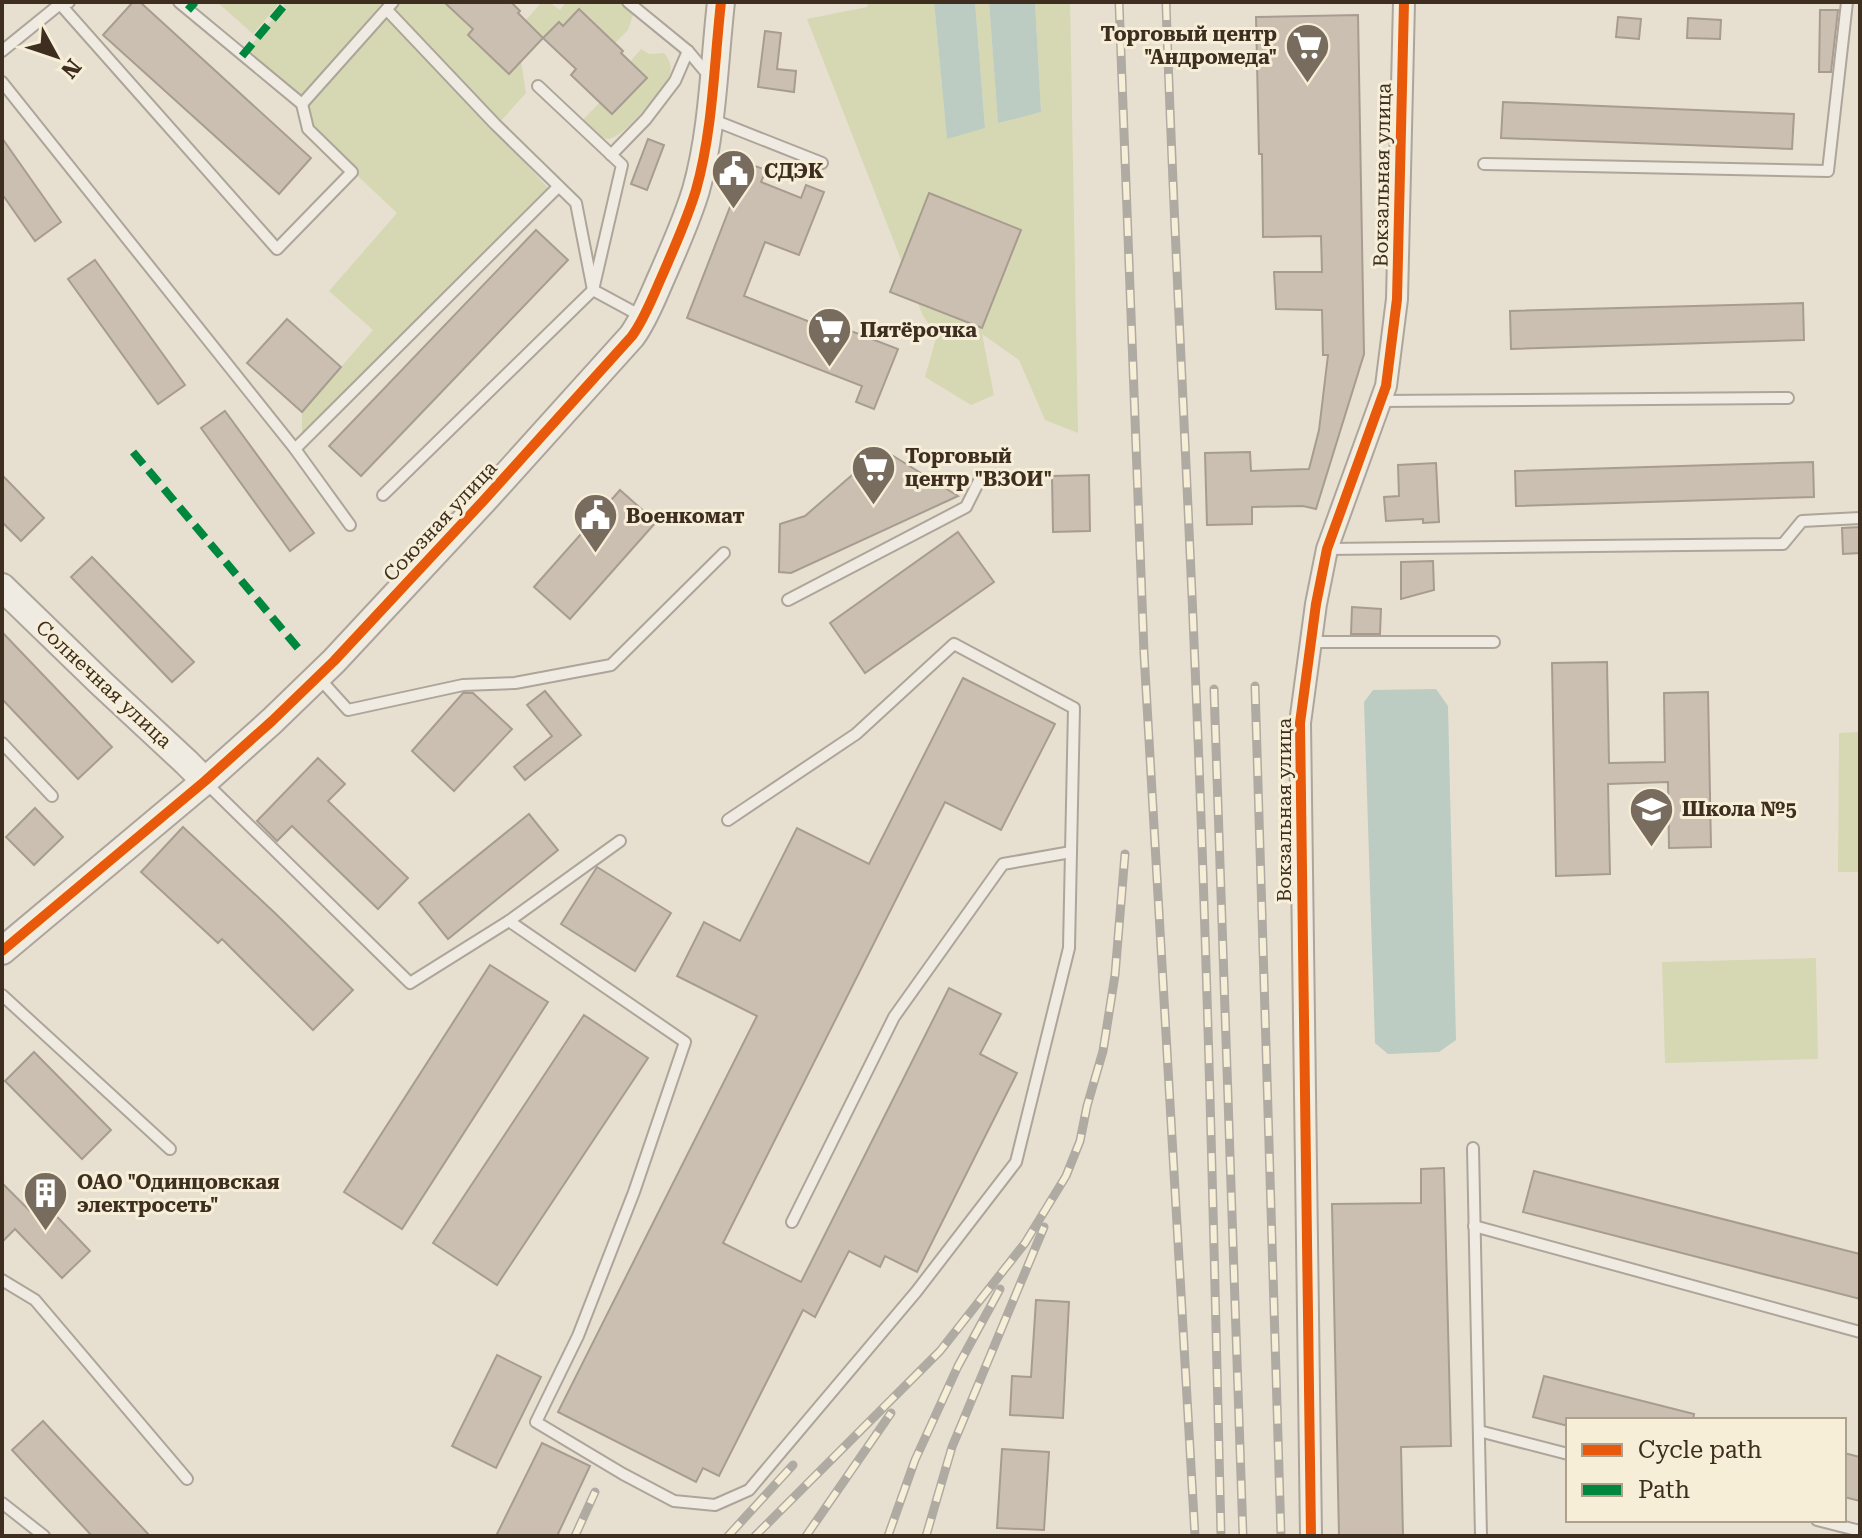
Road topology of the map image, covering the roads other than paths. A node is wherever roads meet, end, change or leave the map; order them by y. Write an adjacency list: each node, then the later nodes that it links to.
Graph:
1 (179, 2): 13 (lane)
2 (628, 2): 9 (lane)
3 (721, 2): 10 (street, Союзная улица)
4 (1404, 2): 22 (street, Вокзальная улица)
5 (1847, 2): 17 (lane)
6 (65, 3): 8 (lane); 13 (lane)
7 (390, 6): 13 (lane); 18 (lane)
8 (2, 51)
9 (688, 51): 10 (lane); 15 (lane)
10 (713, 81): 14 (street, Союзная улица)
11 (2, 82): 23 (lane)
12 (538, 86): 15 (lane)
13 (302, 104)
14 (709, 118): 16 (lane); 20 (street, Союзная улица)
15 (611, 155): 19 (lane)
16 (822, 163)
17 (1484, 164)
18 (558, 187): 19 (lane); 23 (lane)
19 (593, 290): 20 (lane); 25 (lane)
20 (644, 317): 34 (street, Союзная улица)
21 (1788, 398): 22 (lane)
22 (1380, 401): 28 (street, Вокзальная улица)
23 (295, 449): 27 (lane)
24 (981, 477): 31 (lane)
25 (383, 495)
26 (1860, 518): 28 (lane)
27 (350, 525)
28 (1327, 549): 32 (street, Вокзальная улица)
29 (724, 553): 34 (lane)
30 (2, 587): 36 (street, Солнечная улица)
31 (788, 600)
32 (1311, 642): 33 (lane); 57 (street, Вокзальная улица)
33 (1494, 642)
34 (317, 677): 36 (street, Союзная улица)
35 (2, 743): 37 (lane)
36 (205, 781): 41 (lane); 42 (street, Союзная улица)
37 (52, 796)
38 (728, 820): 40 (lane)
39 (620, 841): 41 (lane)
40 (1071, 852): 41 (lane); 46 (lane)
41 (509, 921)
42 (2, 951)
43 (2, 995): 45 (lane)
44 (1473, 1148): 47 (lane)
45 (170, 1149)
46 (792, 1222)
47 (1474, 1226): 49 (lane); 50 (lane)
48 (2, 1280): 52 (lane)
49 (1860, 1332)
50 (1479, 1431): 51 (lane); 58 (lane)
51 (1566, 1453)
52 (187, 1479)
53 (2, 1503): 56 (lane)
54 (1825, 1522): 55 (lane)
55 (1860, 1531)
56 (44, 1536)
57 (1311, 1536)
58 (1481, 1536)

